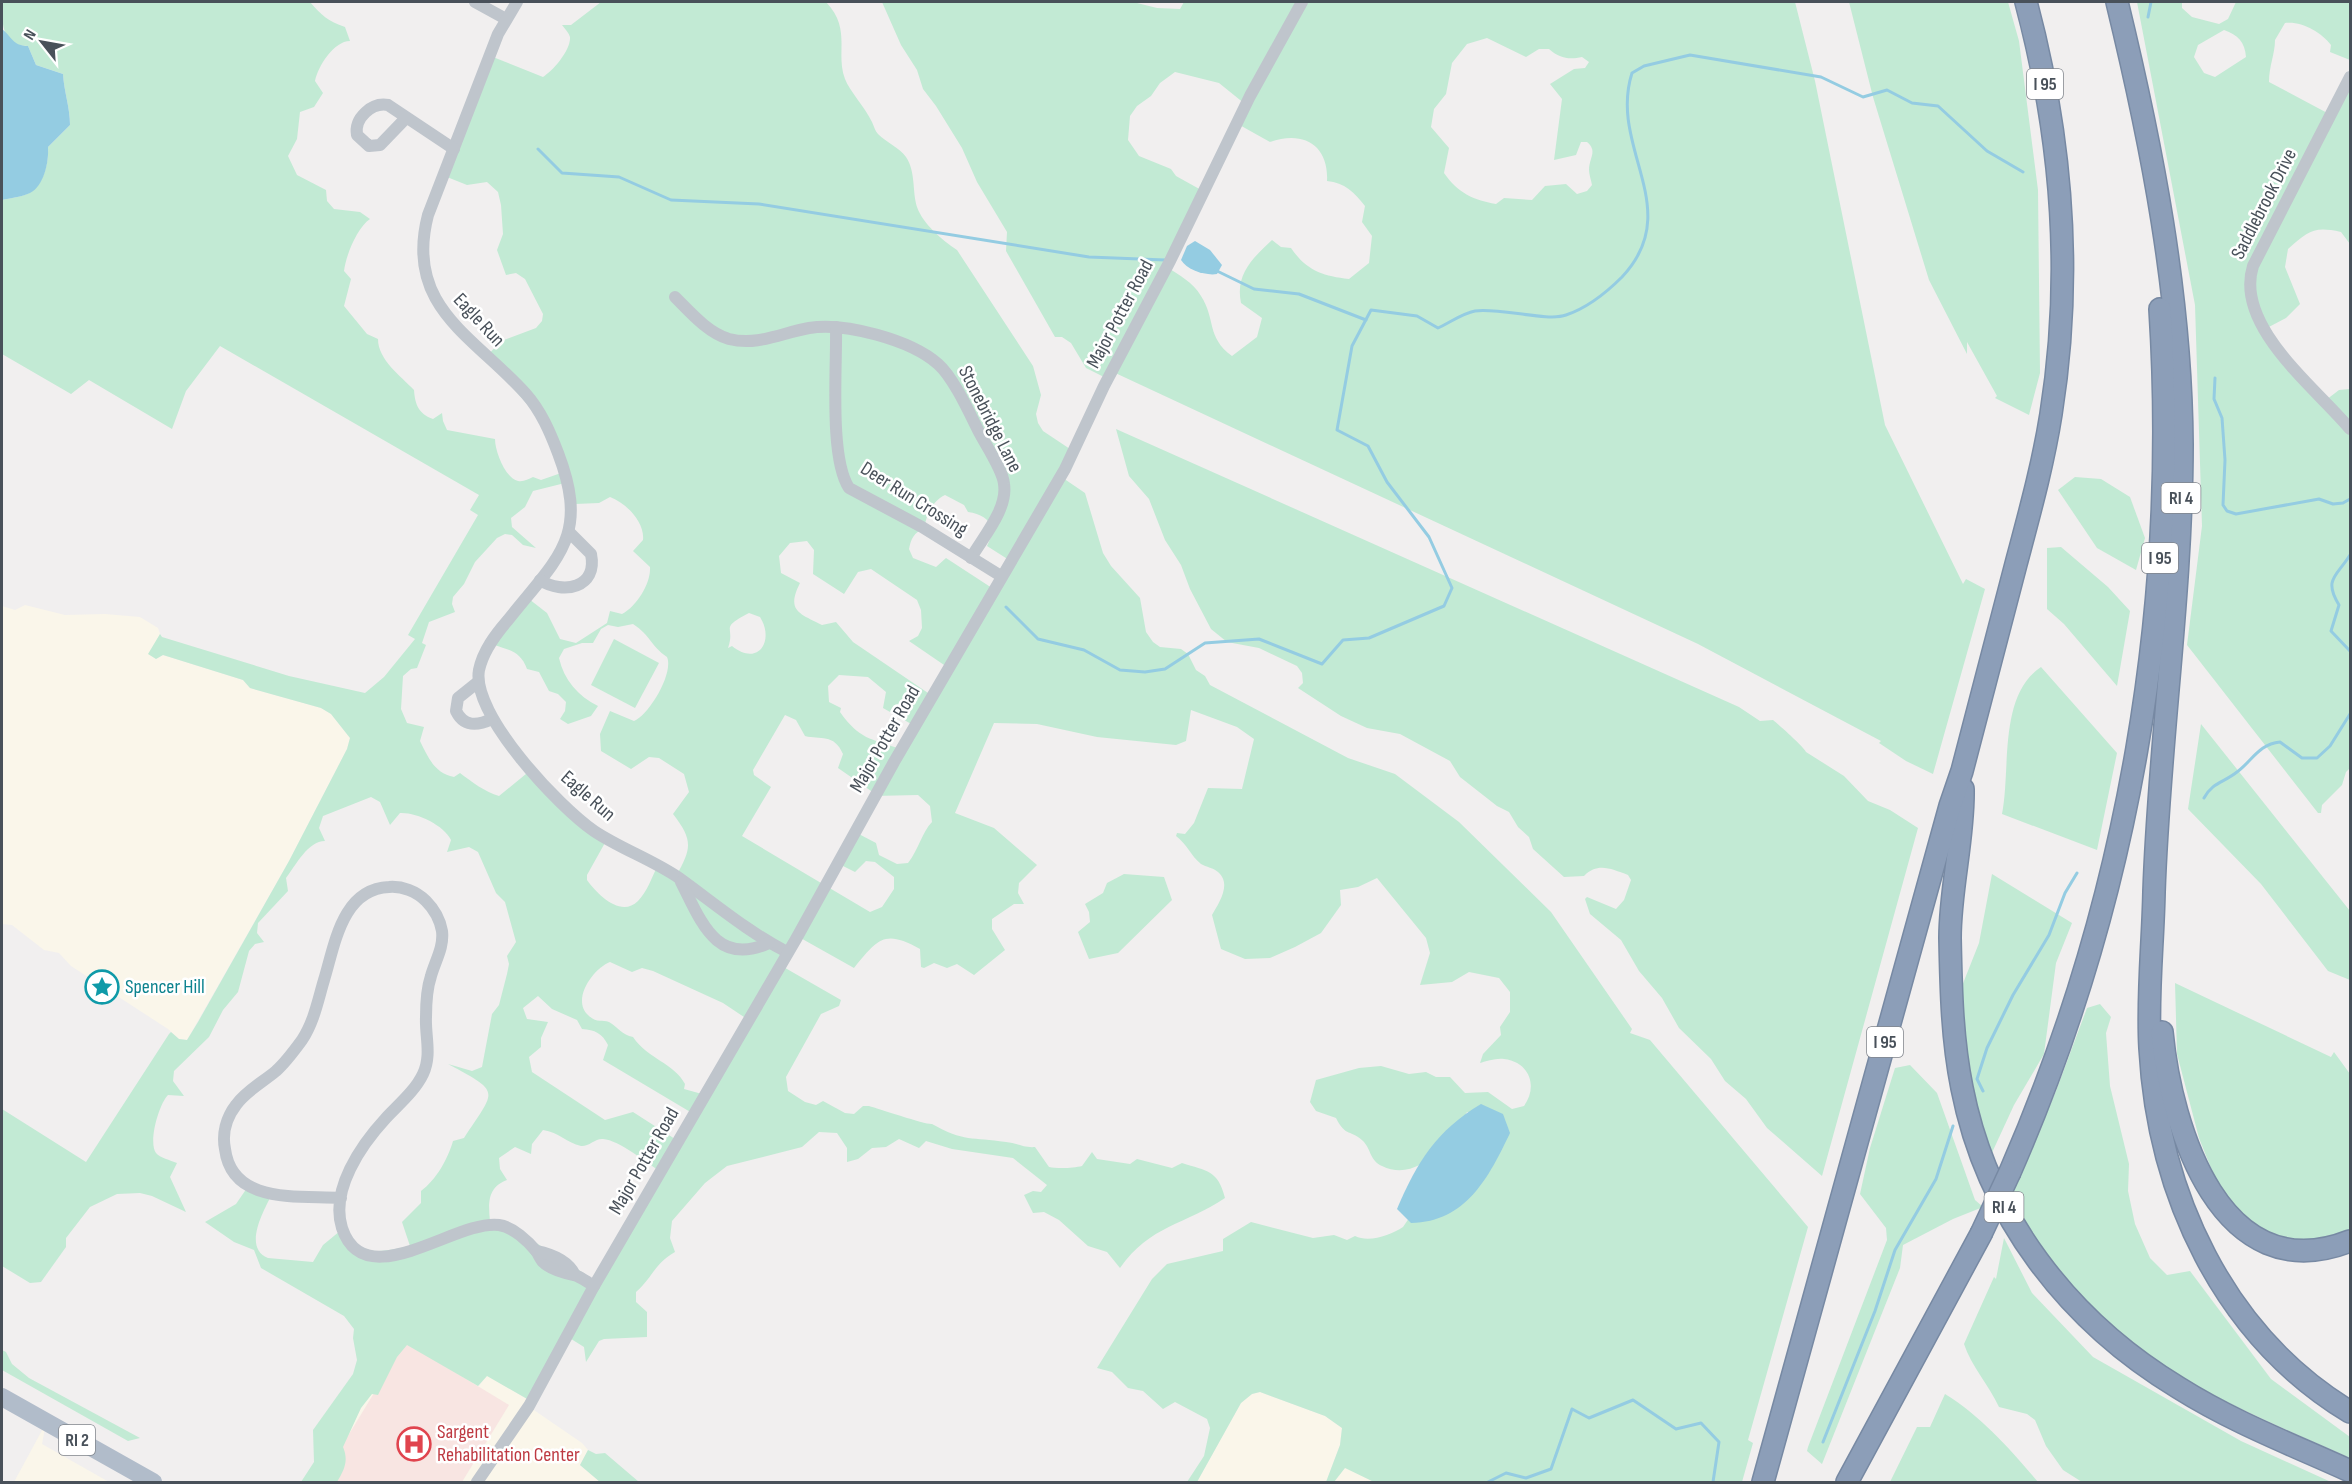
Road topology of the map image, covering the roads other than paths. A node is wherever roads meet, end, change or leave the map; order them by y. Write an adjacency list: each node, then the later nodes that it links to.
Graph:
1 (475, 2): 6 (street)
2 (517, 2): 6 (street, Eagle Run)
3 (1302, 2): 16 (street, Major Potter Road)
4 (2026, 2): 20 (highway, I 95)
5 (2117, 2): 8 (highway, I 95)
6 (506, 19): 10 (street, Eagle Run)
7 (2350, 77): 13 (street, Saddlebrook Drive)
8 (2139, 102): 22 (highway, RI 4); 34 (highway, I 95, bridge)
9 (406, 118): 10 (street)
10 (454, 149): 14 (street, Eagle Run)
11 (675, 297): 12 (street, Stonebridge Lane)
12 (836, 327): 15 (street, Deer Run Crossing); 15 (street, Stonebridge Lane)
13 (2350, 429)
14 (570, 533): 17 (street); 17 (street)
15 (971, 558): 16 (street, Deer Run Crossing)
16 (1001, 576): 24 (street, Major Potter Road)
17 (540, 580): 18 (street)
18 (478, 682): 19 (street, Eagle Run); 19 (street)
19 (492, 719): 21 (street, Eagle Run)
20 (1962, 771): 30 (highway, RI 4); 33 (highway, I 95)
21 (679, 879): 23 (street, Eagle Run); 23 (street)
22 (2154, 896): 26 (highway); 29 (highway, RI 4)
23 (769, 943): 24 (street, Eagle Run)
24 (787, 952): 27 (street, Major Potter Road)
25 (341, 1198): 25 (street); 27 (street)
26 (2350, 1241)
27 (594, 1287): 32 (street, Major Potter Road)
28 (2, 1397): 31 (main road, RI 2)
29 (2350, 1412)
30 (2350, 1471)
31 (153, 1482)
32 (477, 1482)
33 (1763, 1482)
34 (1847, 1482)

